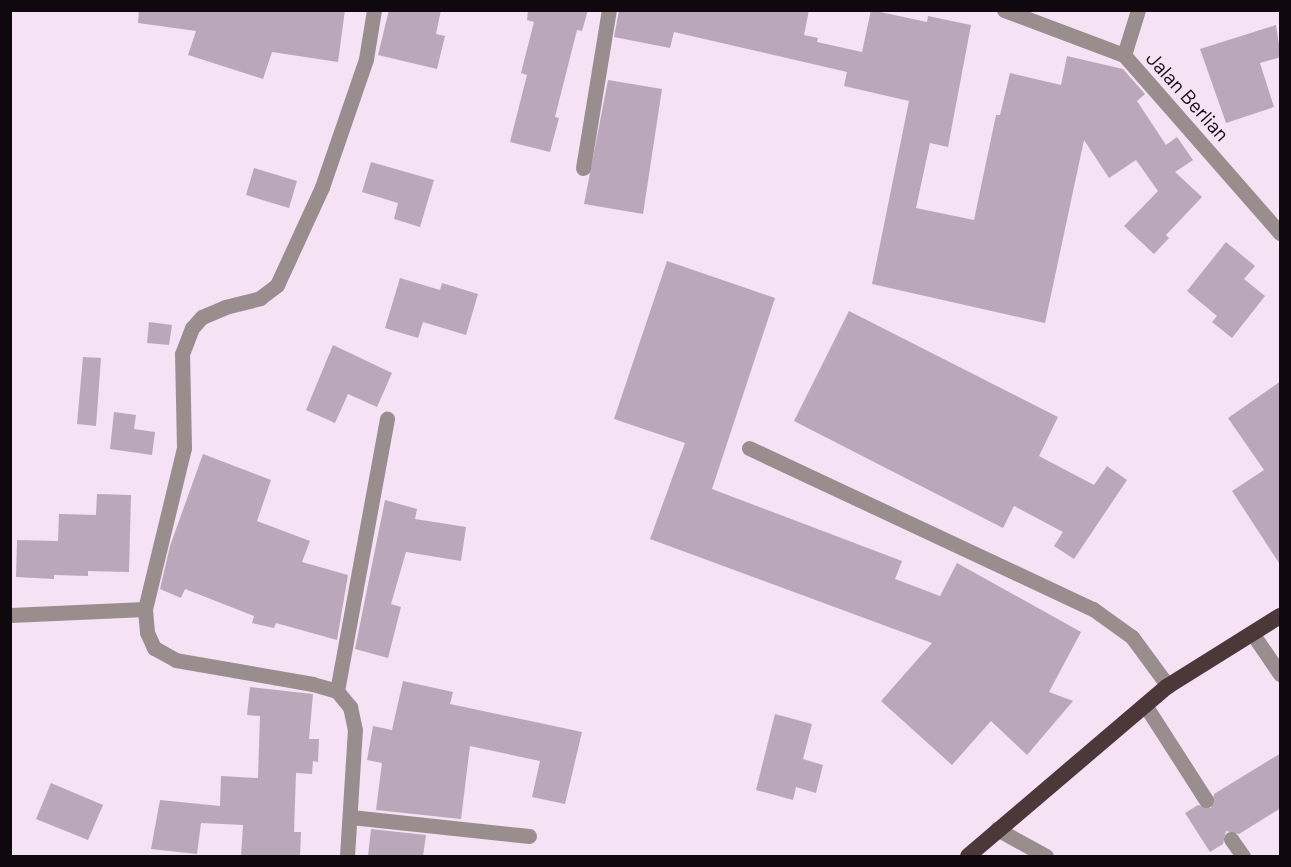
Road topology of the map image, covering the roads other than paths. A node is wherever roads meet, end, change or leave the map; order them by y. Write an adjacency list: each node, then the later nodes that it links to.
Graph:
1 (374, 10): 10 (street)
2 (609, 10): 6 (street)
3 (1004, 10): 5 (street, Jalan Berlian)
4 (1138, 10): 5 (street)
5 (1124, 55): 7 (street, Jalan Berlian)
6 (584, 168)
7 (1281, 233)
8 (387, 419): 16 (street)
9 (749, 448): 15 (street)
10 (145, 609): 11 (street); 16 (street)
11 (10, 615)
12 (1281, 616): 13 (highway)
13 (1252, 633): 14 (street); 15 (highway)
14 (1281, 674)
15 (1168, 686): 17 (highway)
16 (337, 691): 19 (street)
17 (1145, 705): 18 (street); 20 (highway)
18 (1206, 800)
19 (351, 817): 21 (street); 23 (street)
20 (997, 829): 24 (highway); 25 (street)
21 (530, 836)
22 (1232, 839): 26 (street)
23 (347, 856)
24 (968, 856)
25 (1046, 856)
26 (1243, 856)

